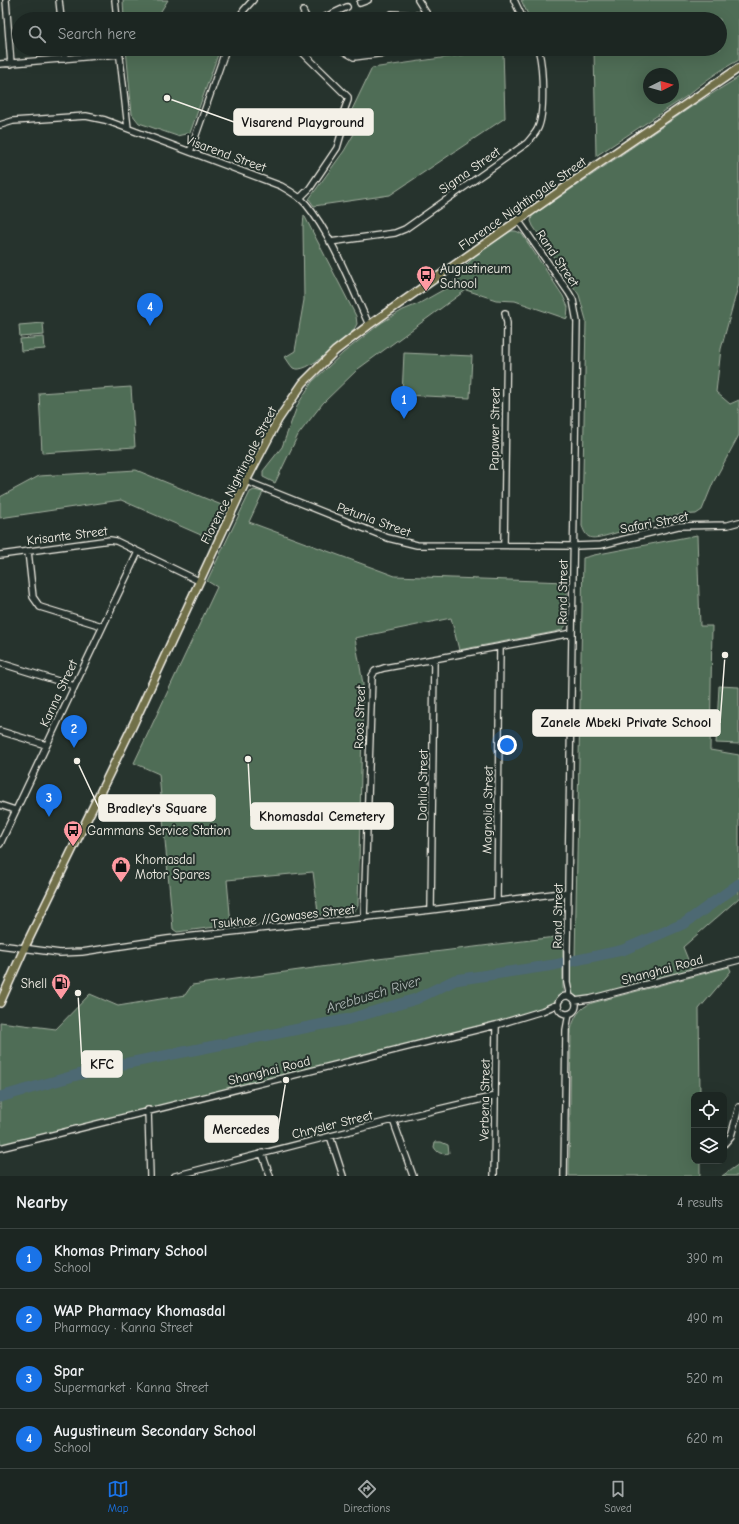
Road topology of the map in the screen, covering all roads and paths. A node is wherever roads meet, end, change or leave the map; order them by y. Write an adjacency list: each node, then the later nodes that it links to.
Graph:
1 (6, 0): 24 (street)
2 (59, 0): 10 (street)
3 (115, 0): 11 (street)
4 (252, 0): 12 (street)
5 (368, 0): 8 (street)
6 (418, 0): 14 (street)
7 (514, 0): 15 (street)
8 (360, 3)
9 (347, 7): 13 (street)
10 (60, 12)
11 (116, 12)
12 (243, 12)
13 (336, 12)
14 (426, 12)
15 (520, 12)
16 (65, 56): 22 (street)
17 (89, 56): 22 (street)
18 (120, 56): 27 (street)
19 (224, 56): 28 (street)
20 (307, 56): 29 (street)
21 (541, 56): 31 (street, Sigma Street)
22 (65, 59): 24 (street)
23 (0, 64): 24 (street)
24 (11, 64)
25 (739, 68): 30 (main road, Florence Nightingale Street)
26 (0, 125): 27 (street, Visarend Street)
27 (128, 128): 28 (street, Visarend Street)
28 (190, 152): 29 (street, Visarend Street)
29 (300, 198): 31 (street, Visarend Street)
30 (518, 220): 33 (main road, Florence Nightingale Street); 37 (street, Rand Street)
31 (330, 242): 33 (street, Visarend Street)
32 (505, 313): 36 (street, Papawer Street)
33 (369, 325): 34 (main road, Florence Nightingale Street)
34 (246, 482): 36 (street, Petunia Street); 41 (main road, Florence Nightingale Street)
35 (739, 522): 37 (street, Safari Street)
36 (504, 545): 37 (street, Petunia Street)
37 (574, 546): 43 (street, Rand Street)
38 (28, 551): 39 (street, Krisante Street); 40 (street, Krisante Street); 42 (street)
39 (138, 552): 41 (street, Krisante Street); 42 (street, Kanna Street)
40 (0, 555)
41 (199, 581): 58 (main road, Florence Nightingale Street)
42 (102, 626): 47 (street, Kanna Street)
43 (572, 633): 44 (street, Roos Street); 53 (street, Rand Street)
44 (500, 647): 45 (street, Roos Street); 54 (street, Magnolia Street)
45 (434, 660): 55 (street, Dahlia Street); 56 (street, Roos Street)
46 (0, 663): 47 (street)
47 (74, 686): 49 (street, Kanna Street)
48 (0, 731): 49 (street)
49 (46, 745): 51 (street, Kanna Street)
50 (0, 806): 51 (street)
51 (15, 810): 52 (street, Kanna Street)
52 (0, 844)
53 (568, 892): 54 (street, Tsukhoe //Gowases Street); 60 (street, Rand Street)
54 (497, 901): 55 (street, Tsukhoe //Gowases Street)
55 (431, 910): 56 (street, Tsukhoe //Gowases Street)
56 (364, 918): 58 (street, Tsukhoe //Gowases Street)
57 (0, 945): 58 (street, Tsukhoe //Gowases Street)
58 (24, 949): 64 (main road, Florence Nightingale Street)
59 (739, 960): 63 (street, Shanghai Road)
60 (567, 982): 61 (street, Rand Street); 62 (street, Rand Street)
61 (563, 997): 62 (street); 65 (street)
62 (572, 999): 63 (street); 66 (street)
63 (590, 999): 66 (street)
64 (0, 1003)
65 (558, 1004): 67 (street, Shanghai Road); 68 (street)
66 (576, 1007): 68 (street)
67 (542, 1011): 68 (street, Shanghai Road); 69 (street, Shanghai Road)
68 (564, 1013): 84 (street)
69 (496, 1025): 70 (street, Verbena Street); 72 (street, Shanghai Road)
70 (495, 1096): 73 (street, Chrysler Street); 83 (street, Verbena Street)
71 (739, 1107): 75 (street)
72 (148, 1110): 76 (street, Shanghai Road); 78 (street)
73 (393, 1120): 74 (street, Chrysler Street); 82 (street)
74 (330, 1136): 77 (street, Chrysler Street); 81 (street)
75 (727, 1141)
76 (0, 1148)
77 (262, 1153): 79 (street, Chrysler Street); 80 (street)
78 (150, 1176)
79 (175, 1176)
80 (270, 1176)
81 (343, 1176)
82 (413, 1176)
83 (494, 1176)
84 (564, 1176)

